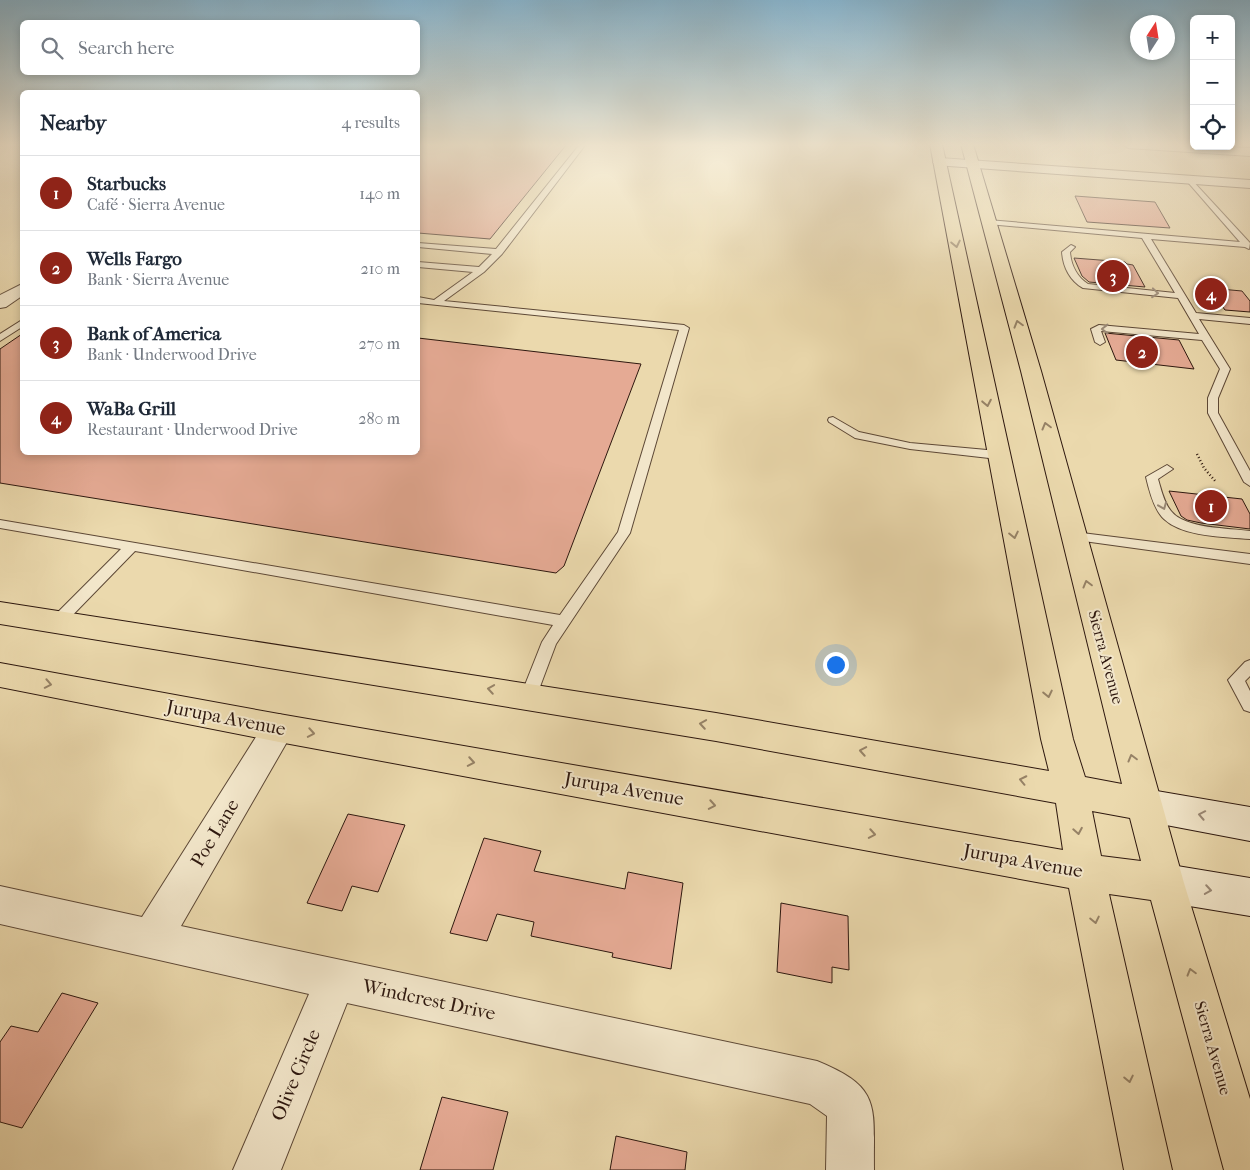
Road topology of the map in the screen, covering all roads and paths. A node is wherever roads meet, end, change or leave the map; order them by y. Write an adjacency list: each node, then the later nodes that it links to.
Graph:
1 (541, 199): 14 (lane)
2 (946, 199): 5 (main road)
3 (982, 199): 6 (main road, Sierra Avenue)
4 (1206, 199): 12 (lane)
5 (948, 209): 11 (main road); 30 (main road, one-way to 30)
6 (988, 222): 7 (lane); 36 (main road, Sierra Avenue, one-way to 6)
7 (1109, 233): 8 (lane); 9 (lane)
8 (1145, 236): 9 (lane); 18 (lane)
9 (1192, 240): 12 (lane)
10 (420, 245): 14 (lane)
11 (972, 246)
12 (1248, 246)
13 (1071, 247): 18 (lane, one-way to 18)
14 (499, 252): 16 (lane)
15 (420, 264): 16 (lane)
16 (481, 270): 21 (lane)
17 (20, 290): 20 (street)
18 (1181, 296): 22 (lane)
19 (420, 300): 21 (lane)
20 (0, 303)
21 (436, 303): 40 (lane)
22 (1192, 315): 23 (lane); 25 (lane)
23 (1250, 321)
24 (20, 324): 26 (lane)
25 (1206, 337): 27 (lane, one-way to 27); 33 (lane)
26 (0, 338)
27 (1100, 342)
28 (833, 420): 30 (lane)
29 (1197, 454): 32 (path)
30 (998, 455): 47 (main road, one-way to 47)
31 (1168, 469): 35 (lane, one-way to 35)
32 (1216, 482)
33 (1250, 482)
34 (0, 524): 37 (lane)
35 (1250, 535)
36 (1074, 536): 38 (lane); 48 (main road, Sierra Avenue, one-way to 36)
37 (132, 546): 40 (lane); 41 (lane)
38 (1250, 559)
39 (0, 613): 41 (main road)
40 (564, 620): 44 (lane)
41 (57, 622): 44 (main road, one-way to 41)
42 (1250, 666): 45 (lane)
43 (0, 676): 46 (main road, Jurupa Avenue, one-way to 46)
44 (529, 695): 47 (main road, one-way to 44)
45 (1250, 705)
46 (279, 728): 50 (main road, Jurupa Avenue, one-way to 50); 54 (street, Poe Lane)
47 (1071, 790): 48 (main road); 50 (main road, one-way to 50)
48 (1145, 805): 49 (street, one-way to 48); 51 (main road, Sierra Avenue)
49 (1250, 824)
50 (1085, 872): 51 (main road, Jurupa Avenue); 58 (main road, one-way to 58)
51 (1166, 883): 52 (street, Jurupa Avenue, one-way to 52); 59 (main road, Sierra Avenue, one-way to 51)
52 (1250, 897)
53 (0, 905): 54 (street, Windcrest Drive)
54 (152, 939): 55 (street, Windcrest Drive)
55 (336, 980): 56 (street, Olive Circle); 57 (street, Windcrest Drive)
56 (257, 1170)
57 (850, 1170)
58 (1148, 1170)
59 (1248, 1170)

